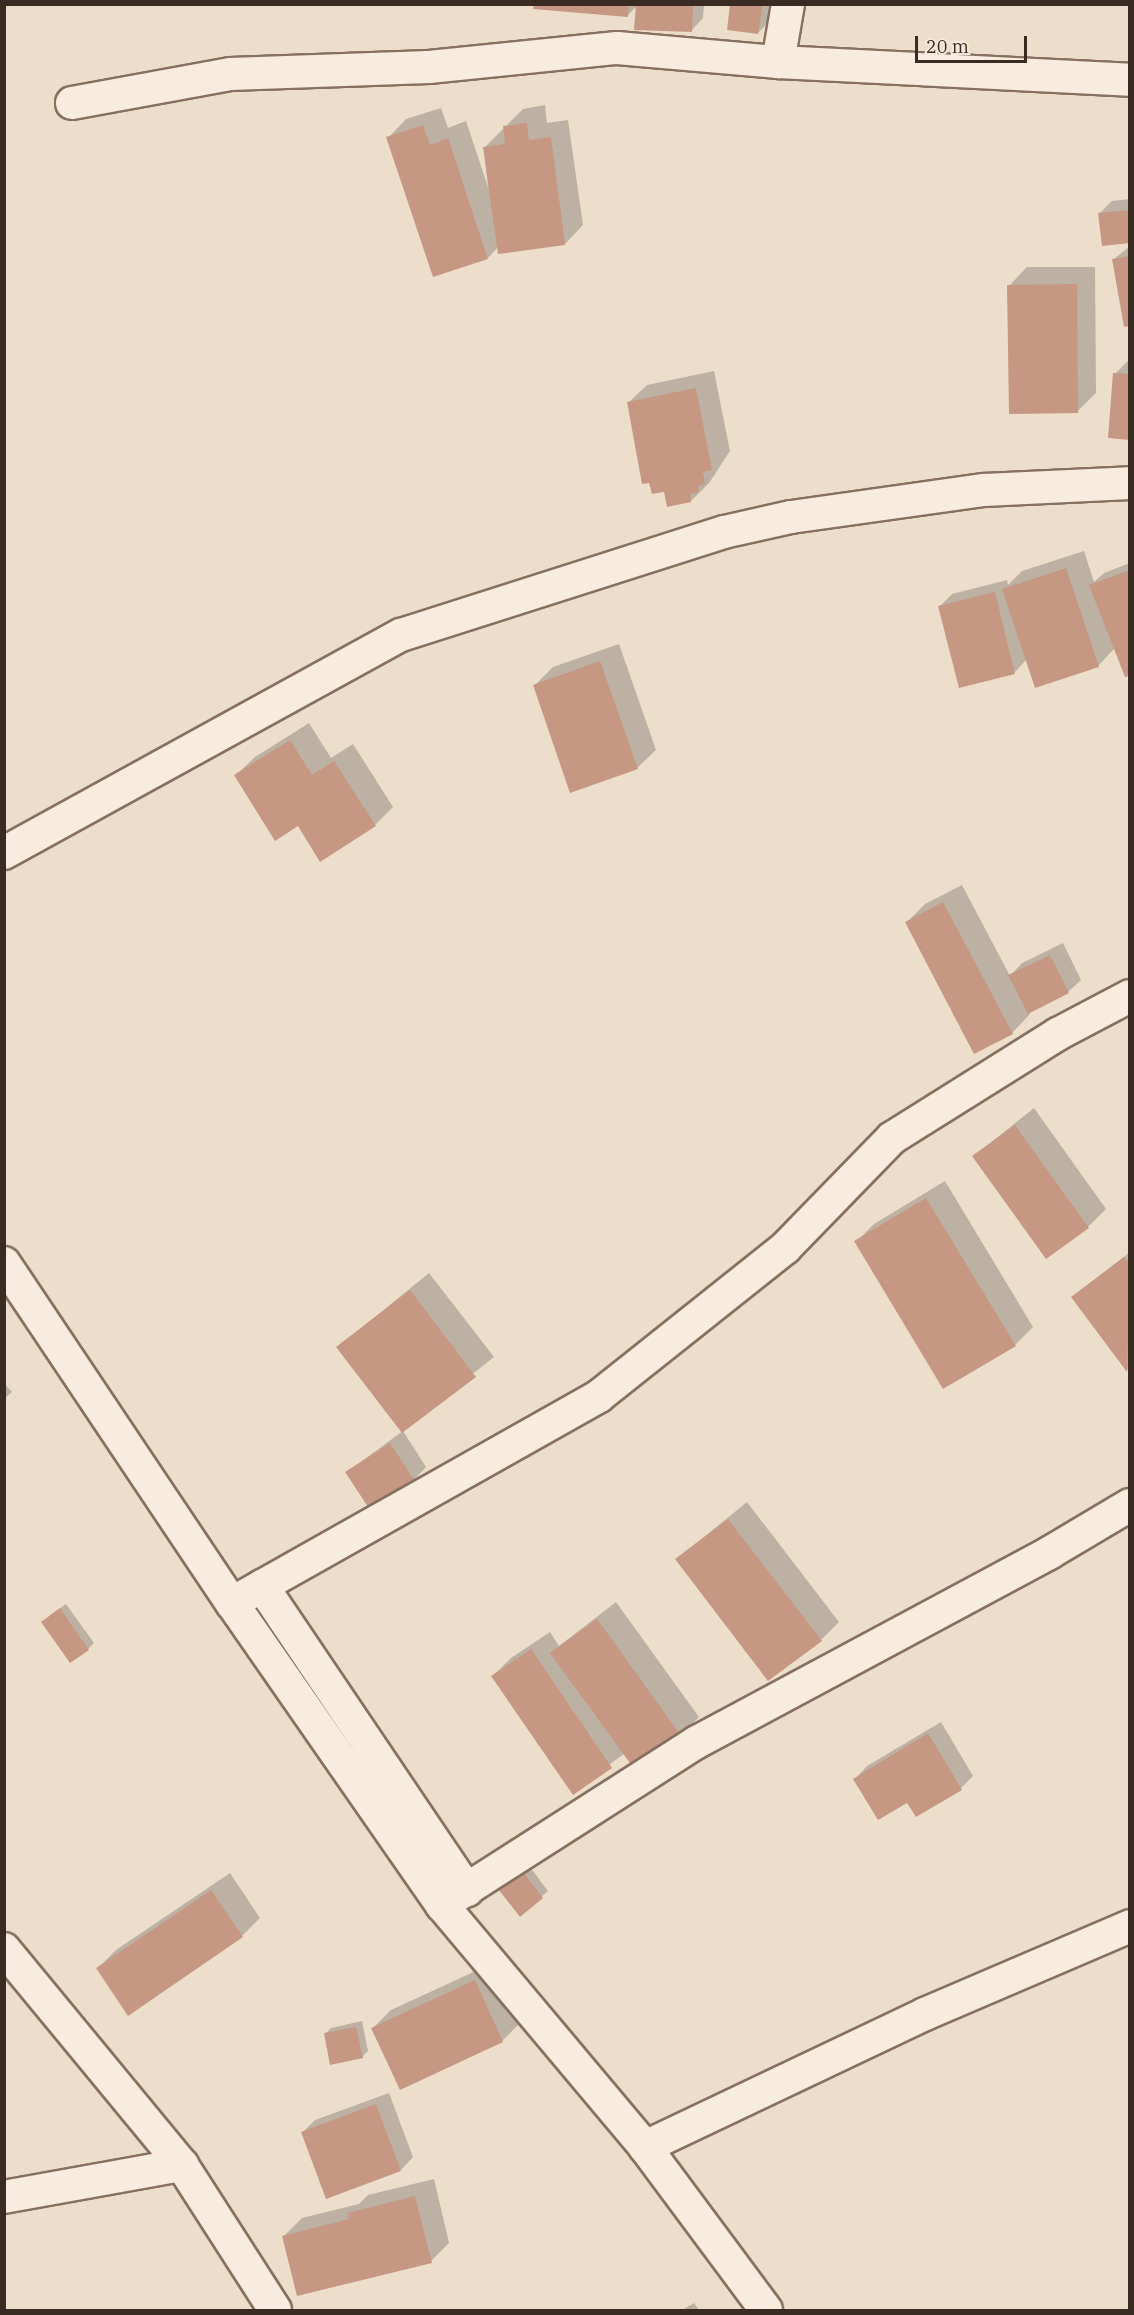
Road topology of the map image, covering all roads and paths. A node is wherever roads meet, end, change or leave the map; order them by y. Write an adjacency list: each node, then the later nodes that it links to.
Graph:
1 (788, 4): 2 (street)
2 (778, 63): 3 (street); 4 (street)
3 (1130, 80)
4 (72, 103)
5 (1130, 483): 6 (street)
6 (4, 853)
7 (1130, 996): 10 (street)
8 (4, 1263): 11 (street)
9 (1130, 1505): 12 (street)
10 (262, 1586): 11 (street); 12 (street)
11 (232, 1603): 12 (street)
12 (454, 1897): 15 (street)
13 (1130, 1926): 15 (street)
14 (4, 1949): 16 (street)
15 (645, 2147): 19 (street)
16 (182, 2165): 17 (street); 18 (street)
17 (4, 2197)
18 (275, 2310)
19 (766, 2310)

